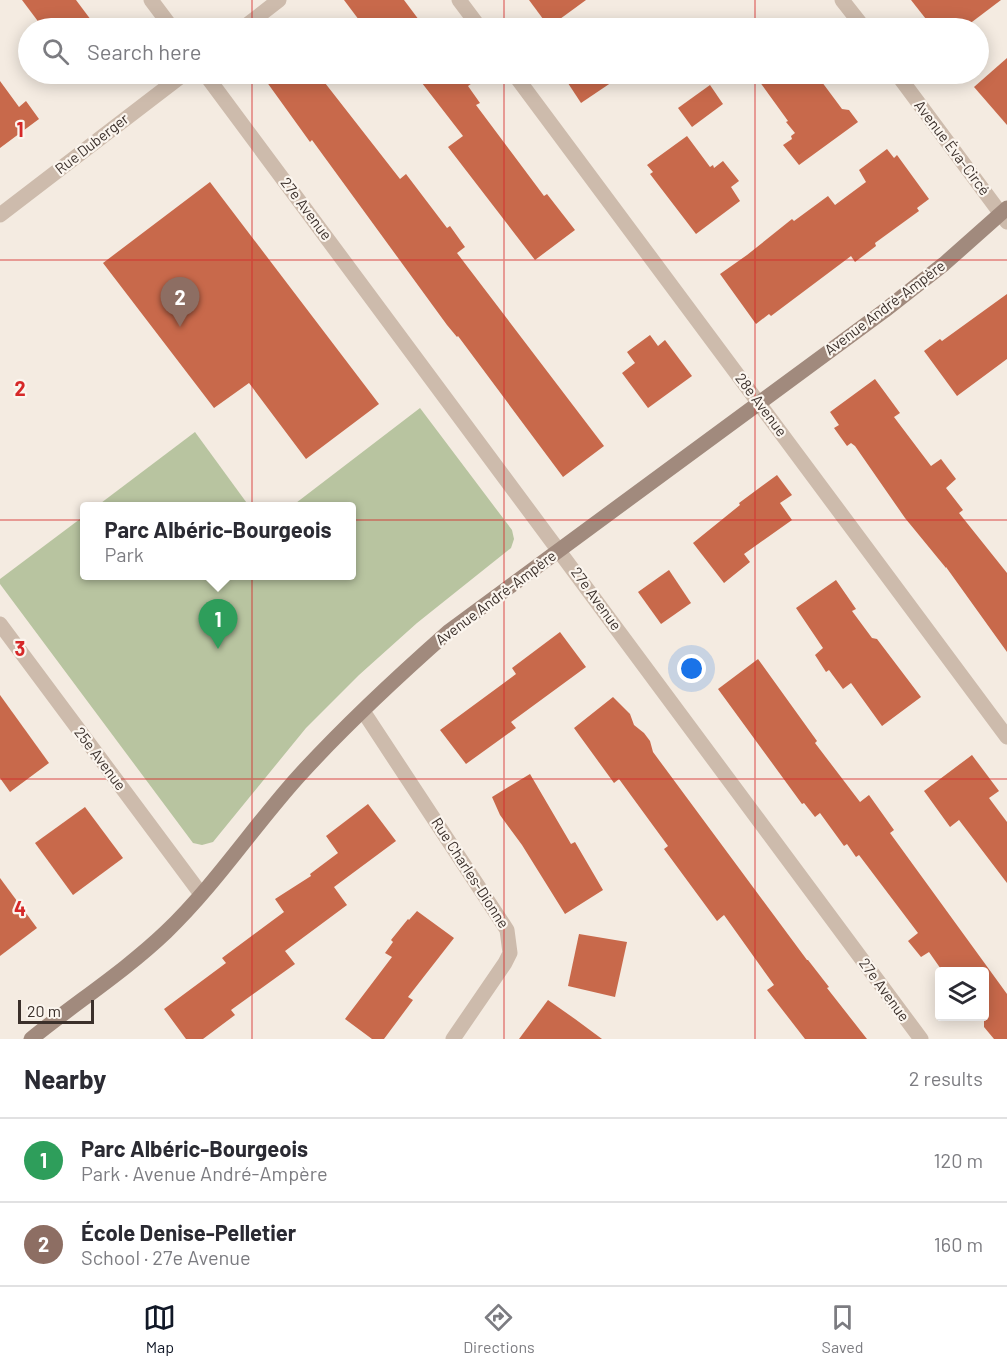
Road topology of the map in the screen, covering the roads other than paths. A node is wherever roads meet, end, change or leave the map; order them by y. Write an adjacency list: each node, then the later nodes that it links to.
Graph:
1 (151, 0): 5 (street)
2 (279, 0): 6 (street)
3 (459, 0): 7 (street)
4 (843, 0): 8 (street)
5 (164, 18)
6 (256, 18)
7 (472, 18)
8 (856, 18)
9 (171, 84): 13 (street, Rue Duberger)
10 (212, 84): 16 (street, 27e Avenue)
11 (521, 84): 15 (street, 28e Avenue)
12 (905, 84): 14 (street, Avenue Éva-Circé)
13 (0, 215)
14 (1005, 215): 15 (street, Avenue André-Ampère)
15 (759, 402): 16 (street, Avenue André-Ampère); 19 (street, 28e Avenue)
16 (559, 550): 18 (street, Avenue André-Ampère); 23 (street, 27e Avenue)
17 (0, 624): 20 (street, 25e Avenue)
18 (363, 711): 20 (street, Avenue André-Ampère); 22 (street, Rue Charles-Dionne)
19 (1007, 737)
20 (201, 894): 21 (street, Avenue André-Ampère)
21 (31, 1039)
22 (453, 1039)
23 (921, 1039)

